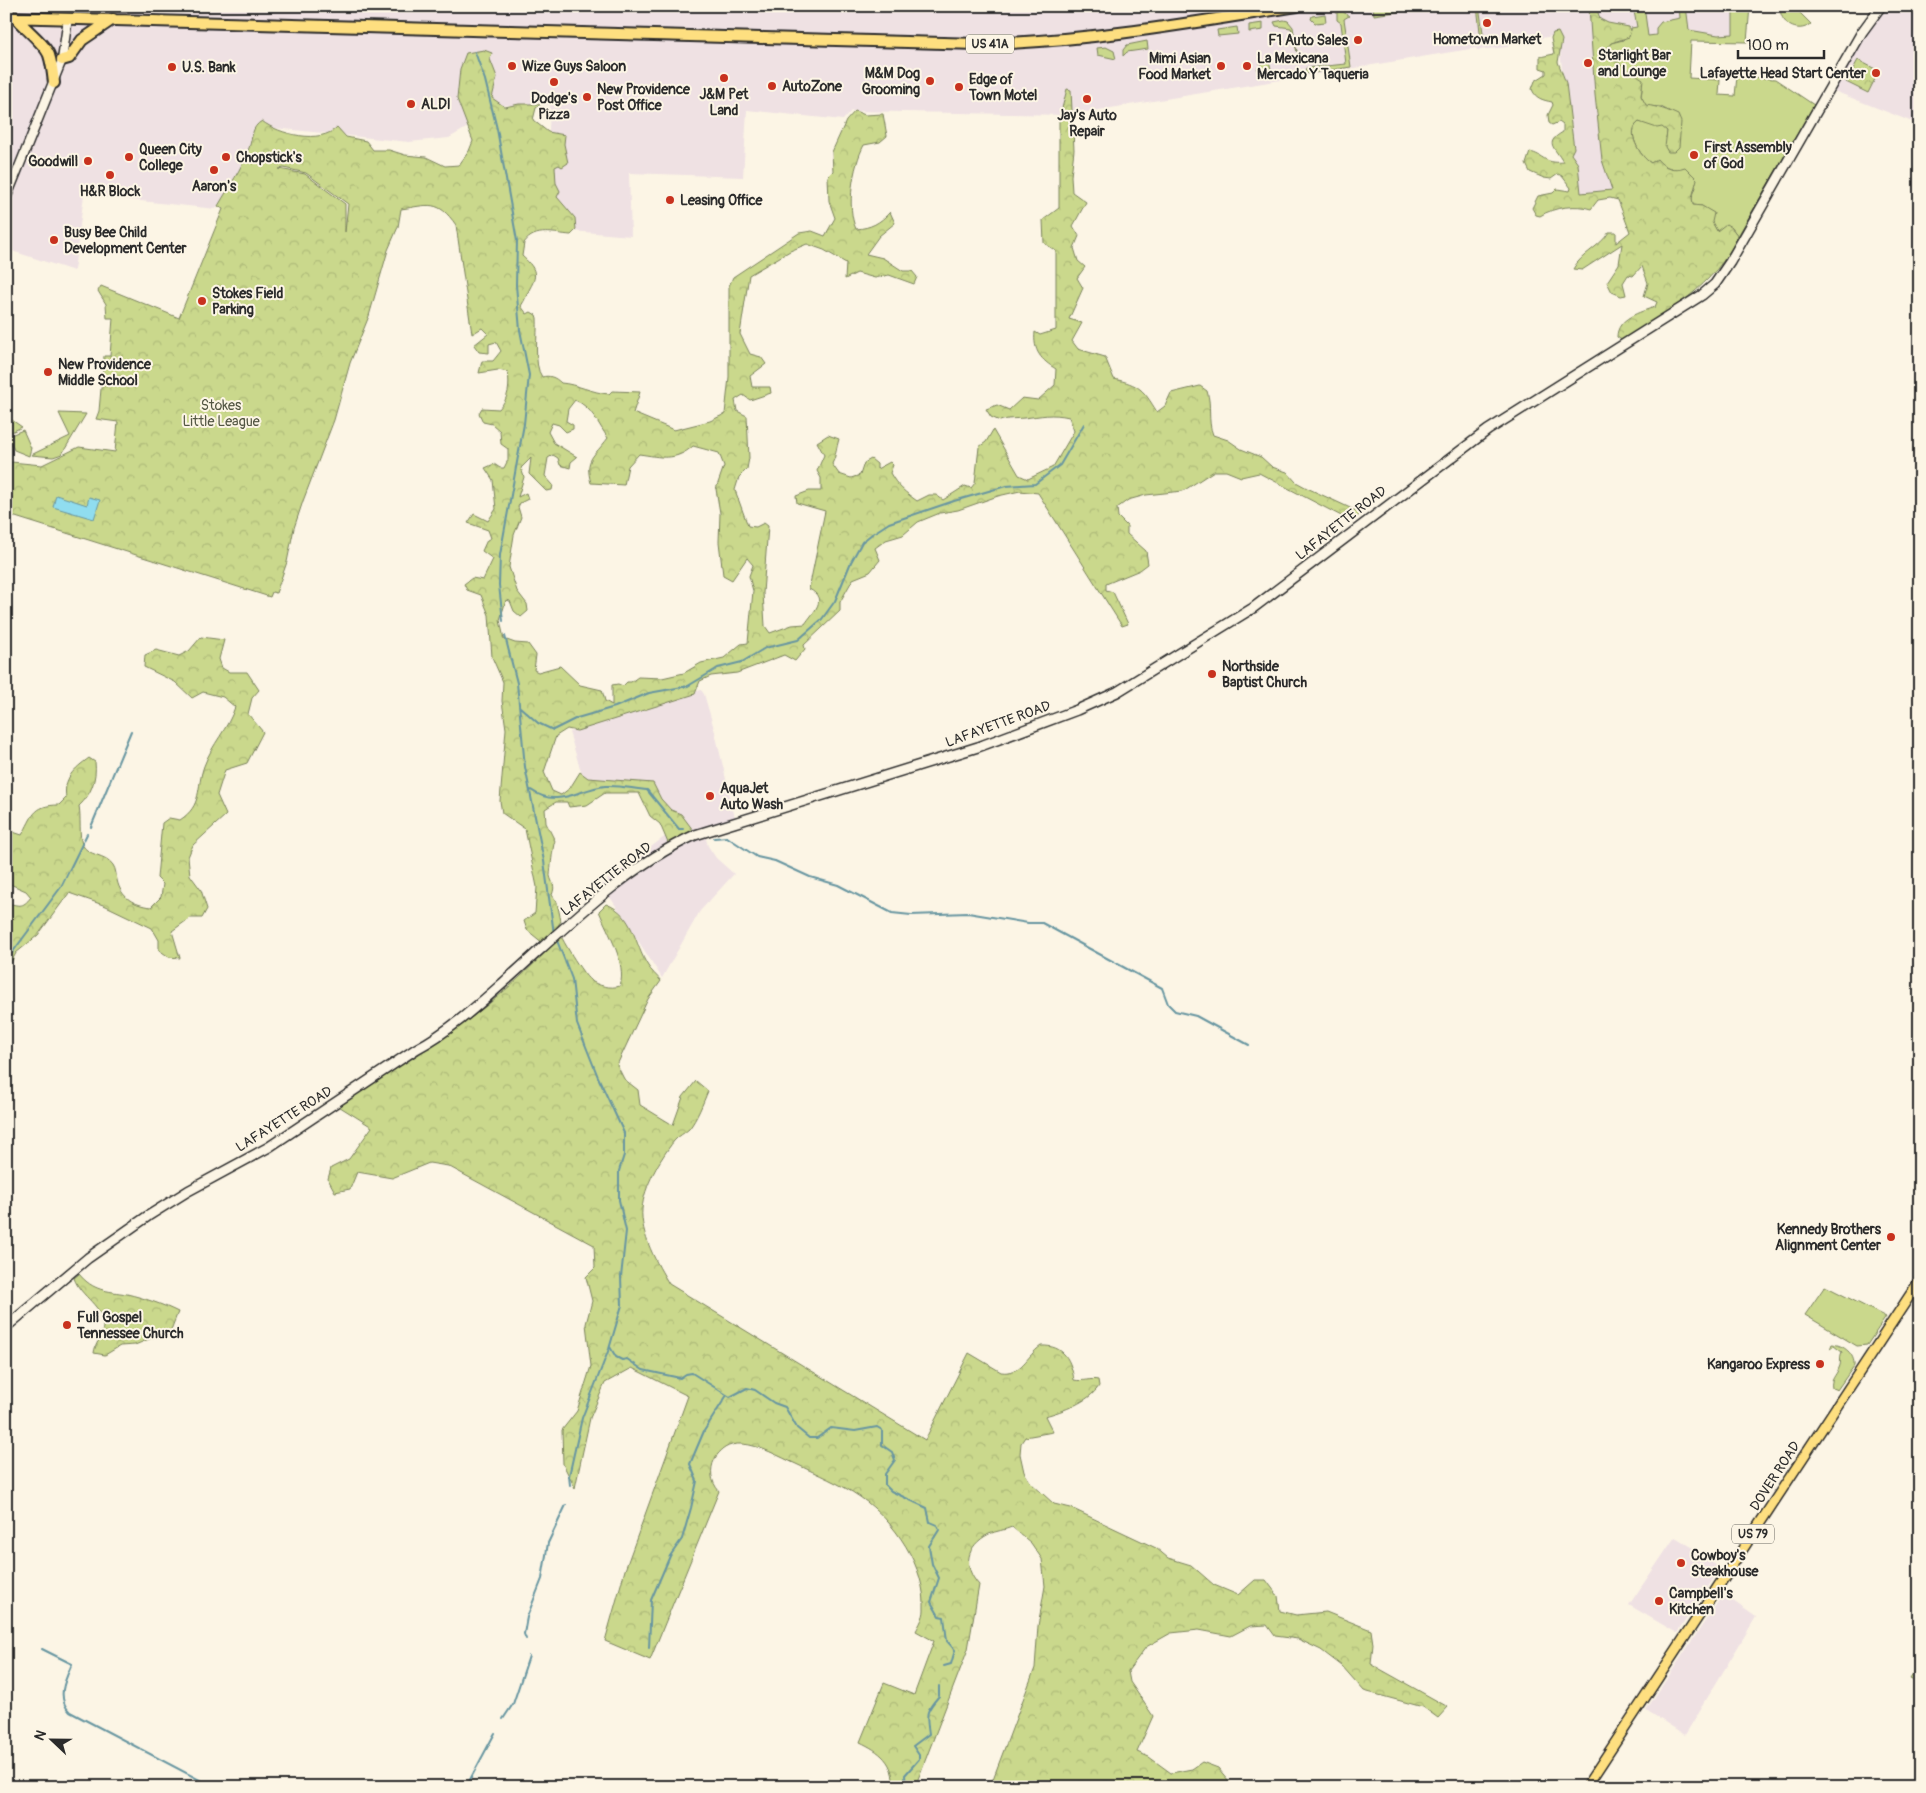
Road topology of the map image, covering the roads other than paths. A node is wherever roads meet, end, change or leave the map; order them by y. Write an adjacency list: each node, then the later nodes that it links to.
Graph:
1 (1297, 6): 5 (highway, US 41A)
2 (1881, 6): 10 (main road, LAFAYETTE ROAD)
3 (10, 17): 4 (highway, US 41A); 7 (highway)
4 (68, 18): 5 (highway, US 41A); 6 (street)
5 (113, 19): 6 (highway)
6 (62, 60): 7 (street)
7 (54, 83): 8 (street)
8 (6, 199)
9 (1920, 1280): 11 (main road, DOVER ROAD / US 79)
10 (6, 1326)
11 (1586, 1787)

